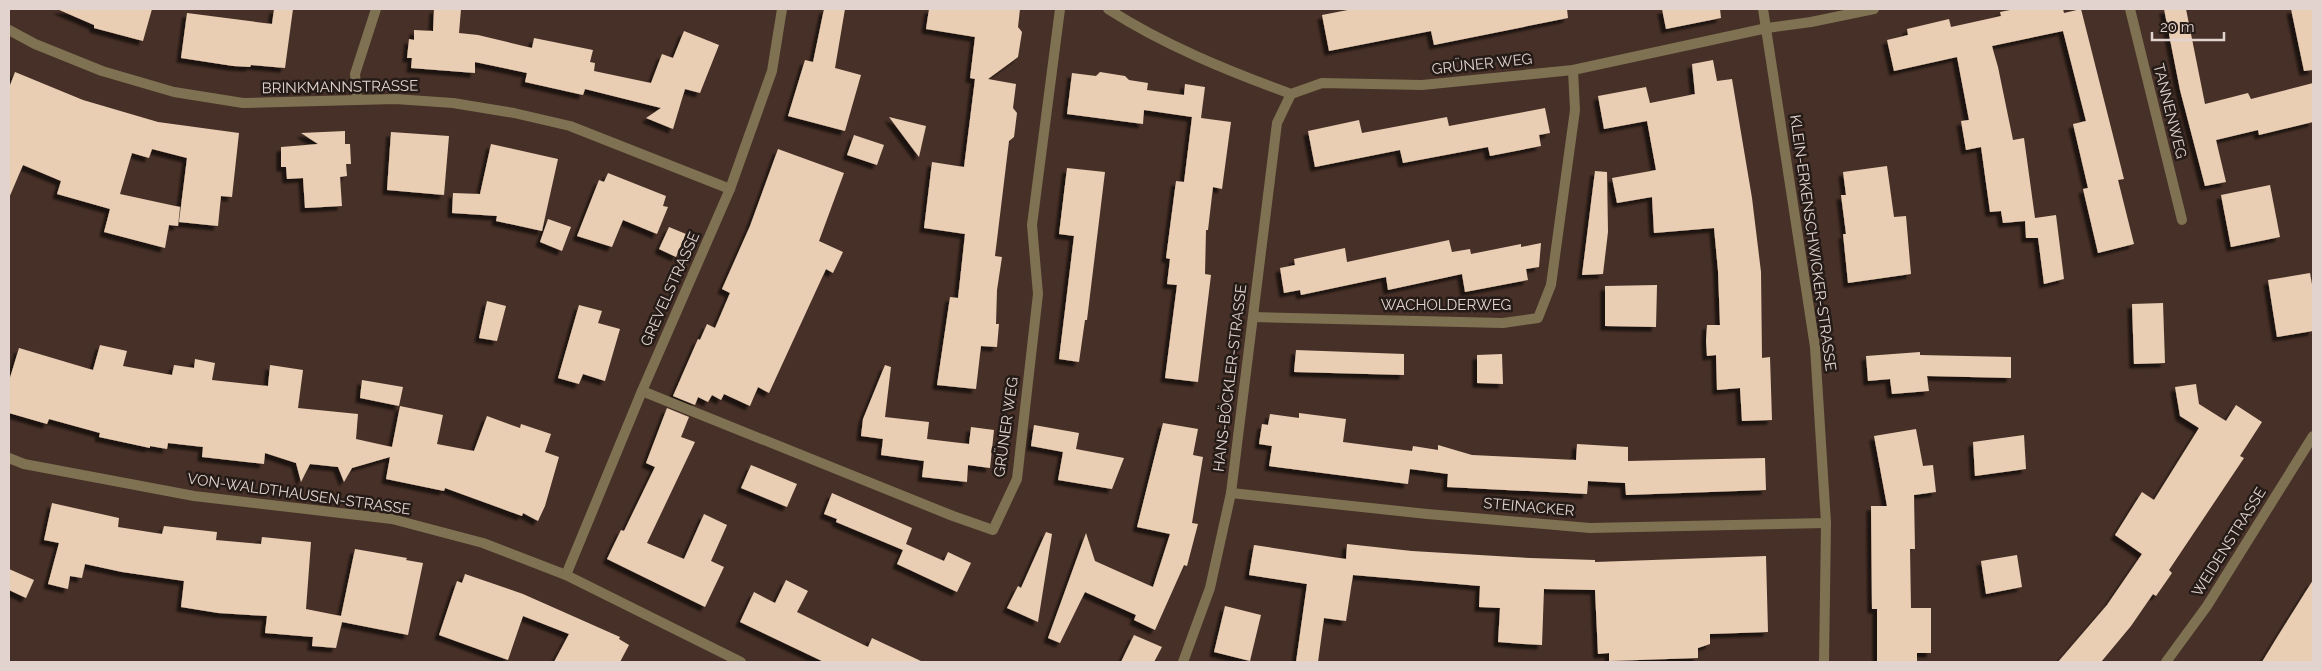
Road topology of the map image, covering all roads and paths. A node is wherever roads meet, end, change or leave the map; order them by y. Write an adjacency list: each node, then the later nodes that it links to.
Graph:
1 (376, 9): 12 (street)
2 (782, 9): 13 (street, GREVELSTRASSE)
3 (1060, 9): 16 (street, GRÜNER WEG)
4 (1108, 9): 11 (street)
5 (1763, 9): 8 (street, KLEIN-ERKENSCHWICKER-STRASSE)
6 (1874, 9): 8 (street, GRÜNER WEG)
7 (2130, 9): 14 (street, TANNENWEG)
8 (1767, 28): 10 (street, GRÜNER WEG); 20 (street, KLEIN-ERKENSCHWICKER-STRASSE)
9 (9, 30): 12 (street, BRINKMANNSTRASSE)
10 (1573, 70): 11 (street, GRÜNER WEG); 15 (street, WACHOLDERWEG)
11 (1291, 94): 15 (street, HANS-BÖCKLER-STRASSE)
12 (357, 98): 13 (street, BRINKMANNSTRASSE)
13 (730, 189): 16 (street, GREVELSTRASSE)
14 (2182, 220)
15 (1253, 317): 19 (street, HANS-BÖCKLER-STRASSE)
16 (642, 391): 21 (street, GREVELSTRASSE)
17 (2313, 436): 25 (street, WEIDENSTRASSE)
18 (9, 458): 21 (street, VON-WALDTHAUSEN-STRASSE)
19 (1231, 493): 20 (street, STEINACKER); 23 (street, HANS-BÖCKLER-STRASSE)
20 (1826, 523): 24 (street, KLEIN-ERKENSCHWICKER-STRASSE)
21 (566, 575): 22 (street, VON-WALDTHAUSEN-STRASSE)
22 (741, 662)
23 (1183, 662)
24 (1824, 662)
25 (2166, 662)

